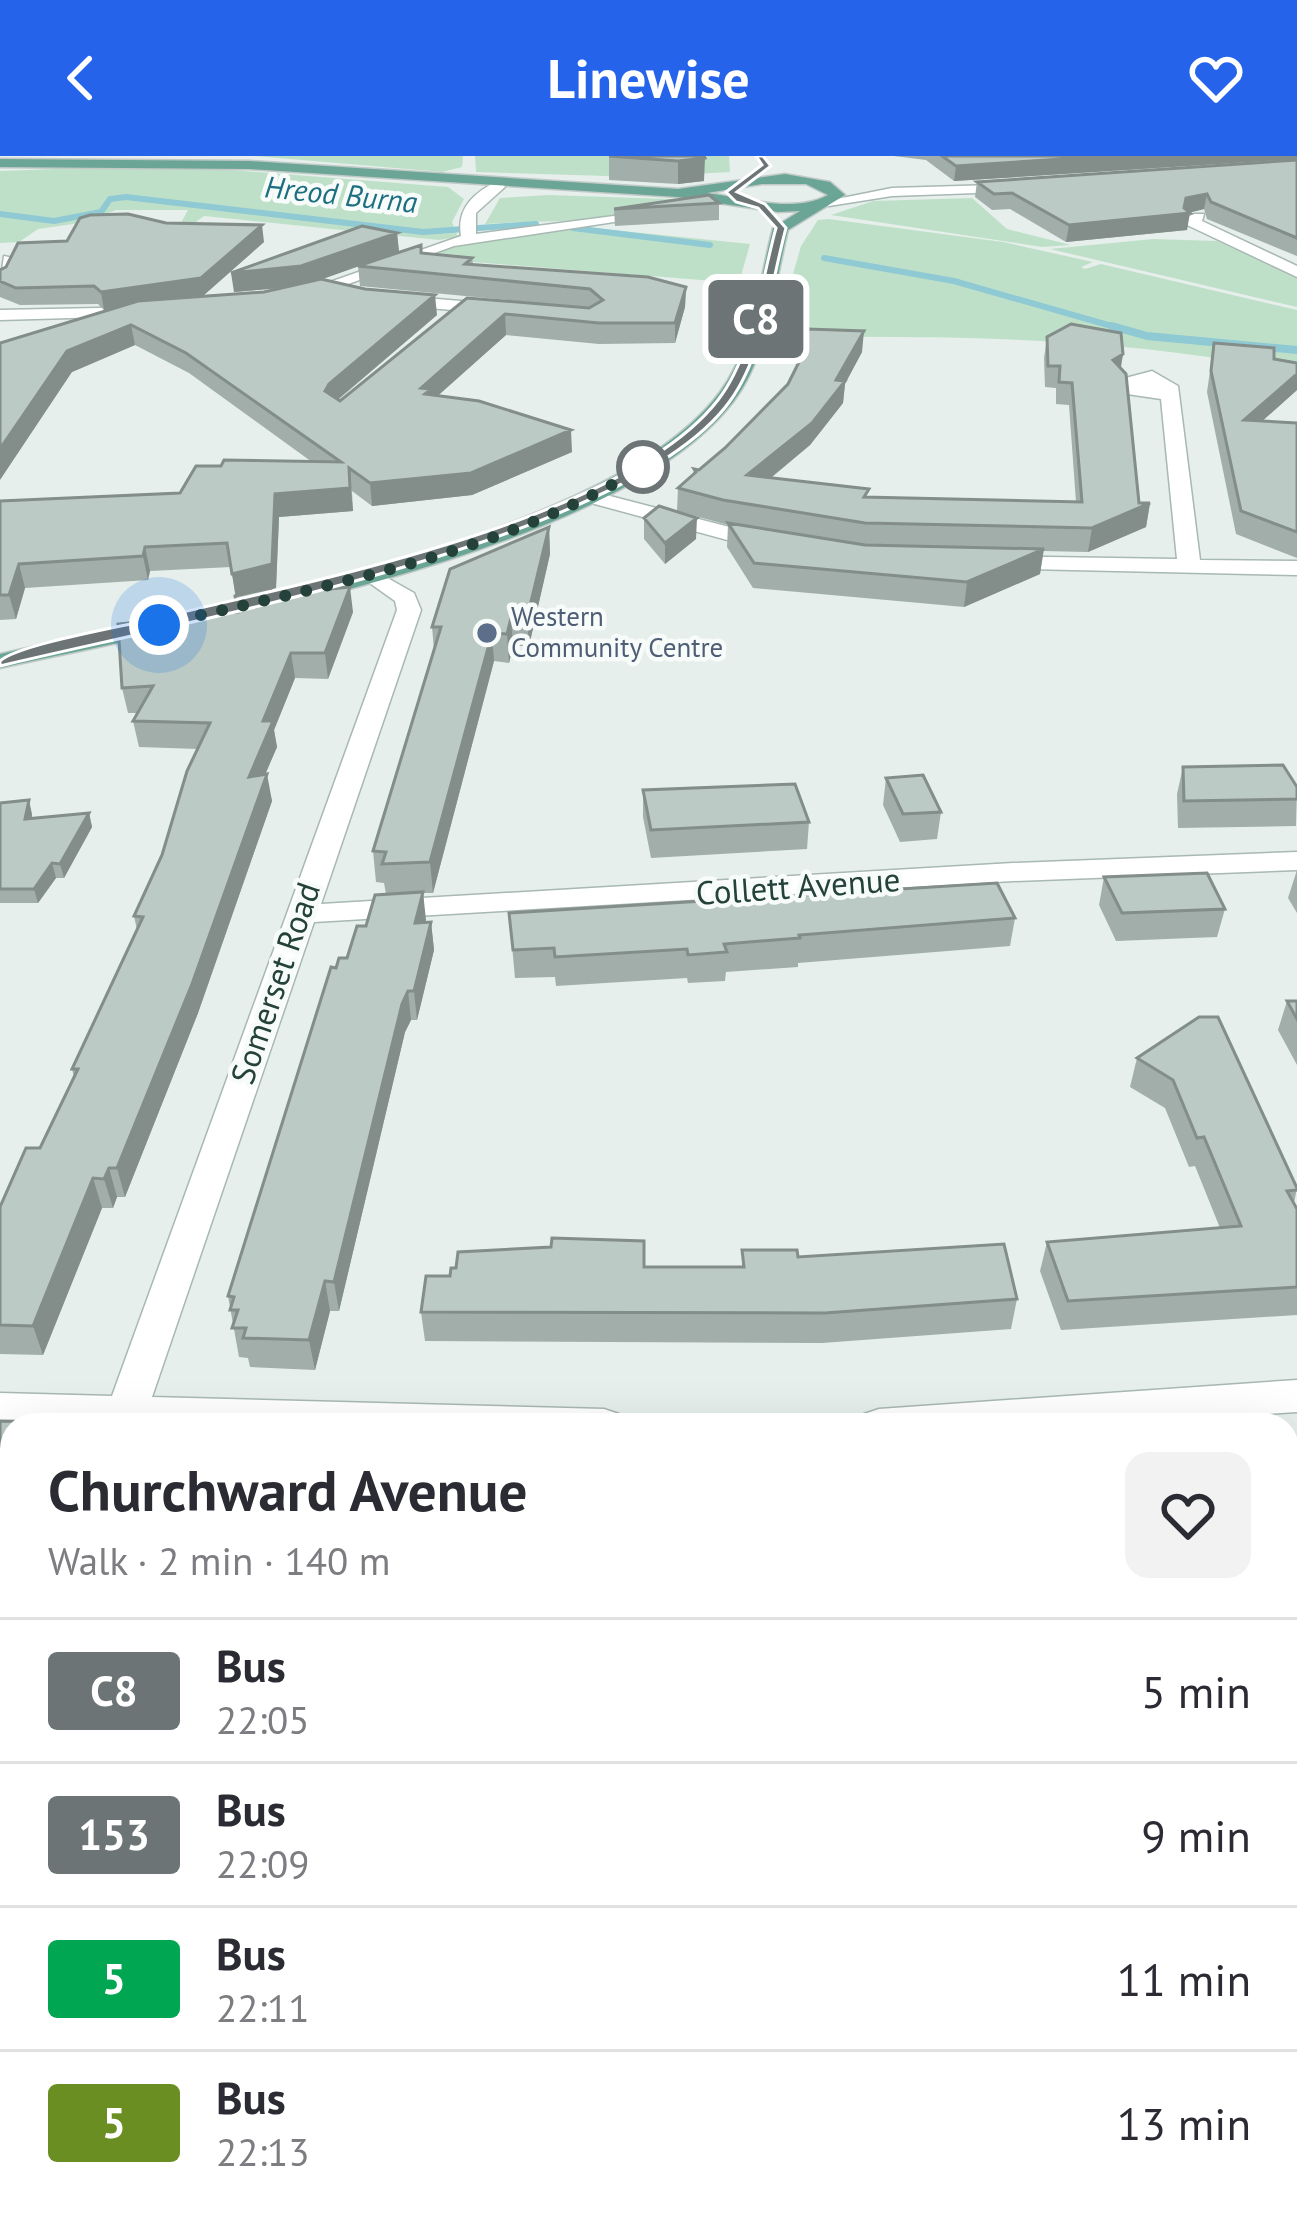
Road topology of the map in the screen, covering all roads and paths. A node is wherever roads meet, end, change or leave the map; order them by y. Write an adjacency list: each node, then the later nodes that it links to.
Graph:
1 (0, 164): 2 (main road)
2 (500, 184): 5 (main road); 12 (street)
3 (824, 184): 5 (main road); 6 (street); 7 (main road)
4 (1034, 188): 6 (street)
5 (739, 191): 9 (main road)
6 (892, 192): 7 (street)
7 (826, 203): 9 (main road); 11 (main road)
8 (718, 205): 12 (street)
9 (762, 206): 11 (main road)
10 (1199, 217): 13 (street)
11 (781, 228): 28 (main road)
12 (467, 232): 18 (street)
13 (1215, 235): 14 (street); 16 (street)
14 (1181, 238)
15 (10, 260): 17 (street)
16 (1297, 272)
17 (0, 279)
18 (322, 290): 19 (street); 20 (street)
19 (281, 300)
20 (464, 305): 23 (street); 25 (street)
21 (166, 307): 22 (street)
22 (141, 311): 24 (street); 26 (street)
23 (527, 312)
24 (0, 315)
25 (447, 321)
26 (73, 330)
27 (1170, 394): 31 (street)
28 (587, 496): 29 (street); 33 (main road)
29 (792, 549)
30 (979, 562): 31 (street)
31 (1189, 565): 32 (street)
32 (1297, 568)
33 (368, 574): 34 (main road); 36 (street, Somerset Road)
34 (0, 661)
35 (1297, 861): 36 (street, Collett Avenue)
36 (299, 914): 40 (street, Somerset Road)
37 (1297, 1396): 41 (street)
38 (0, 1409): 39 (street)
39 (101, 1413)
40 (126, 1413)
41 (1052, 1413)

